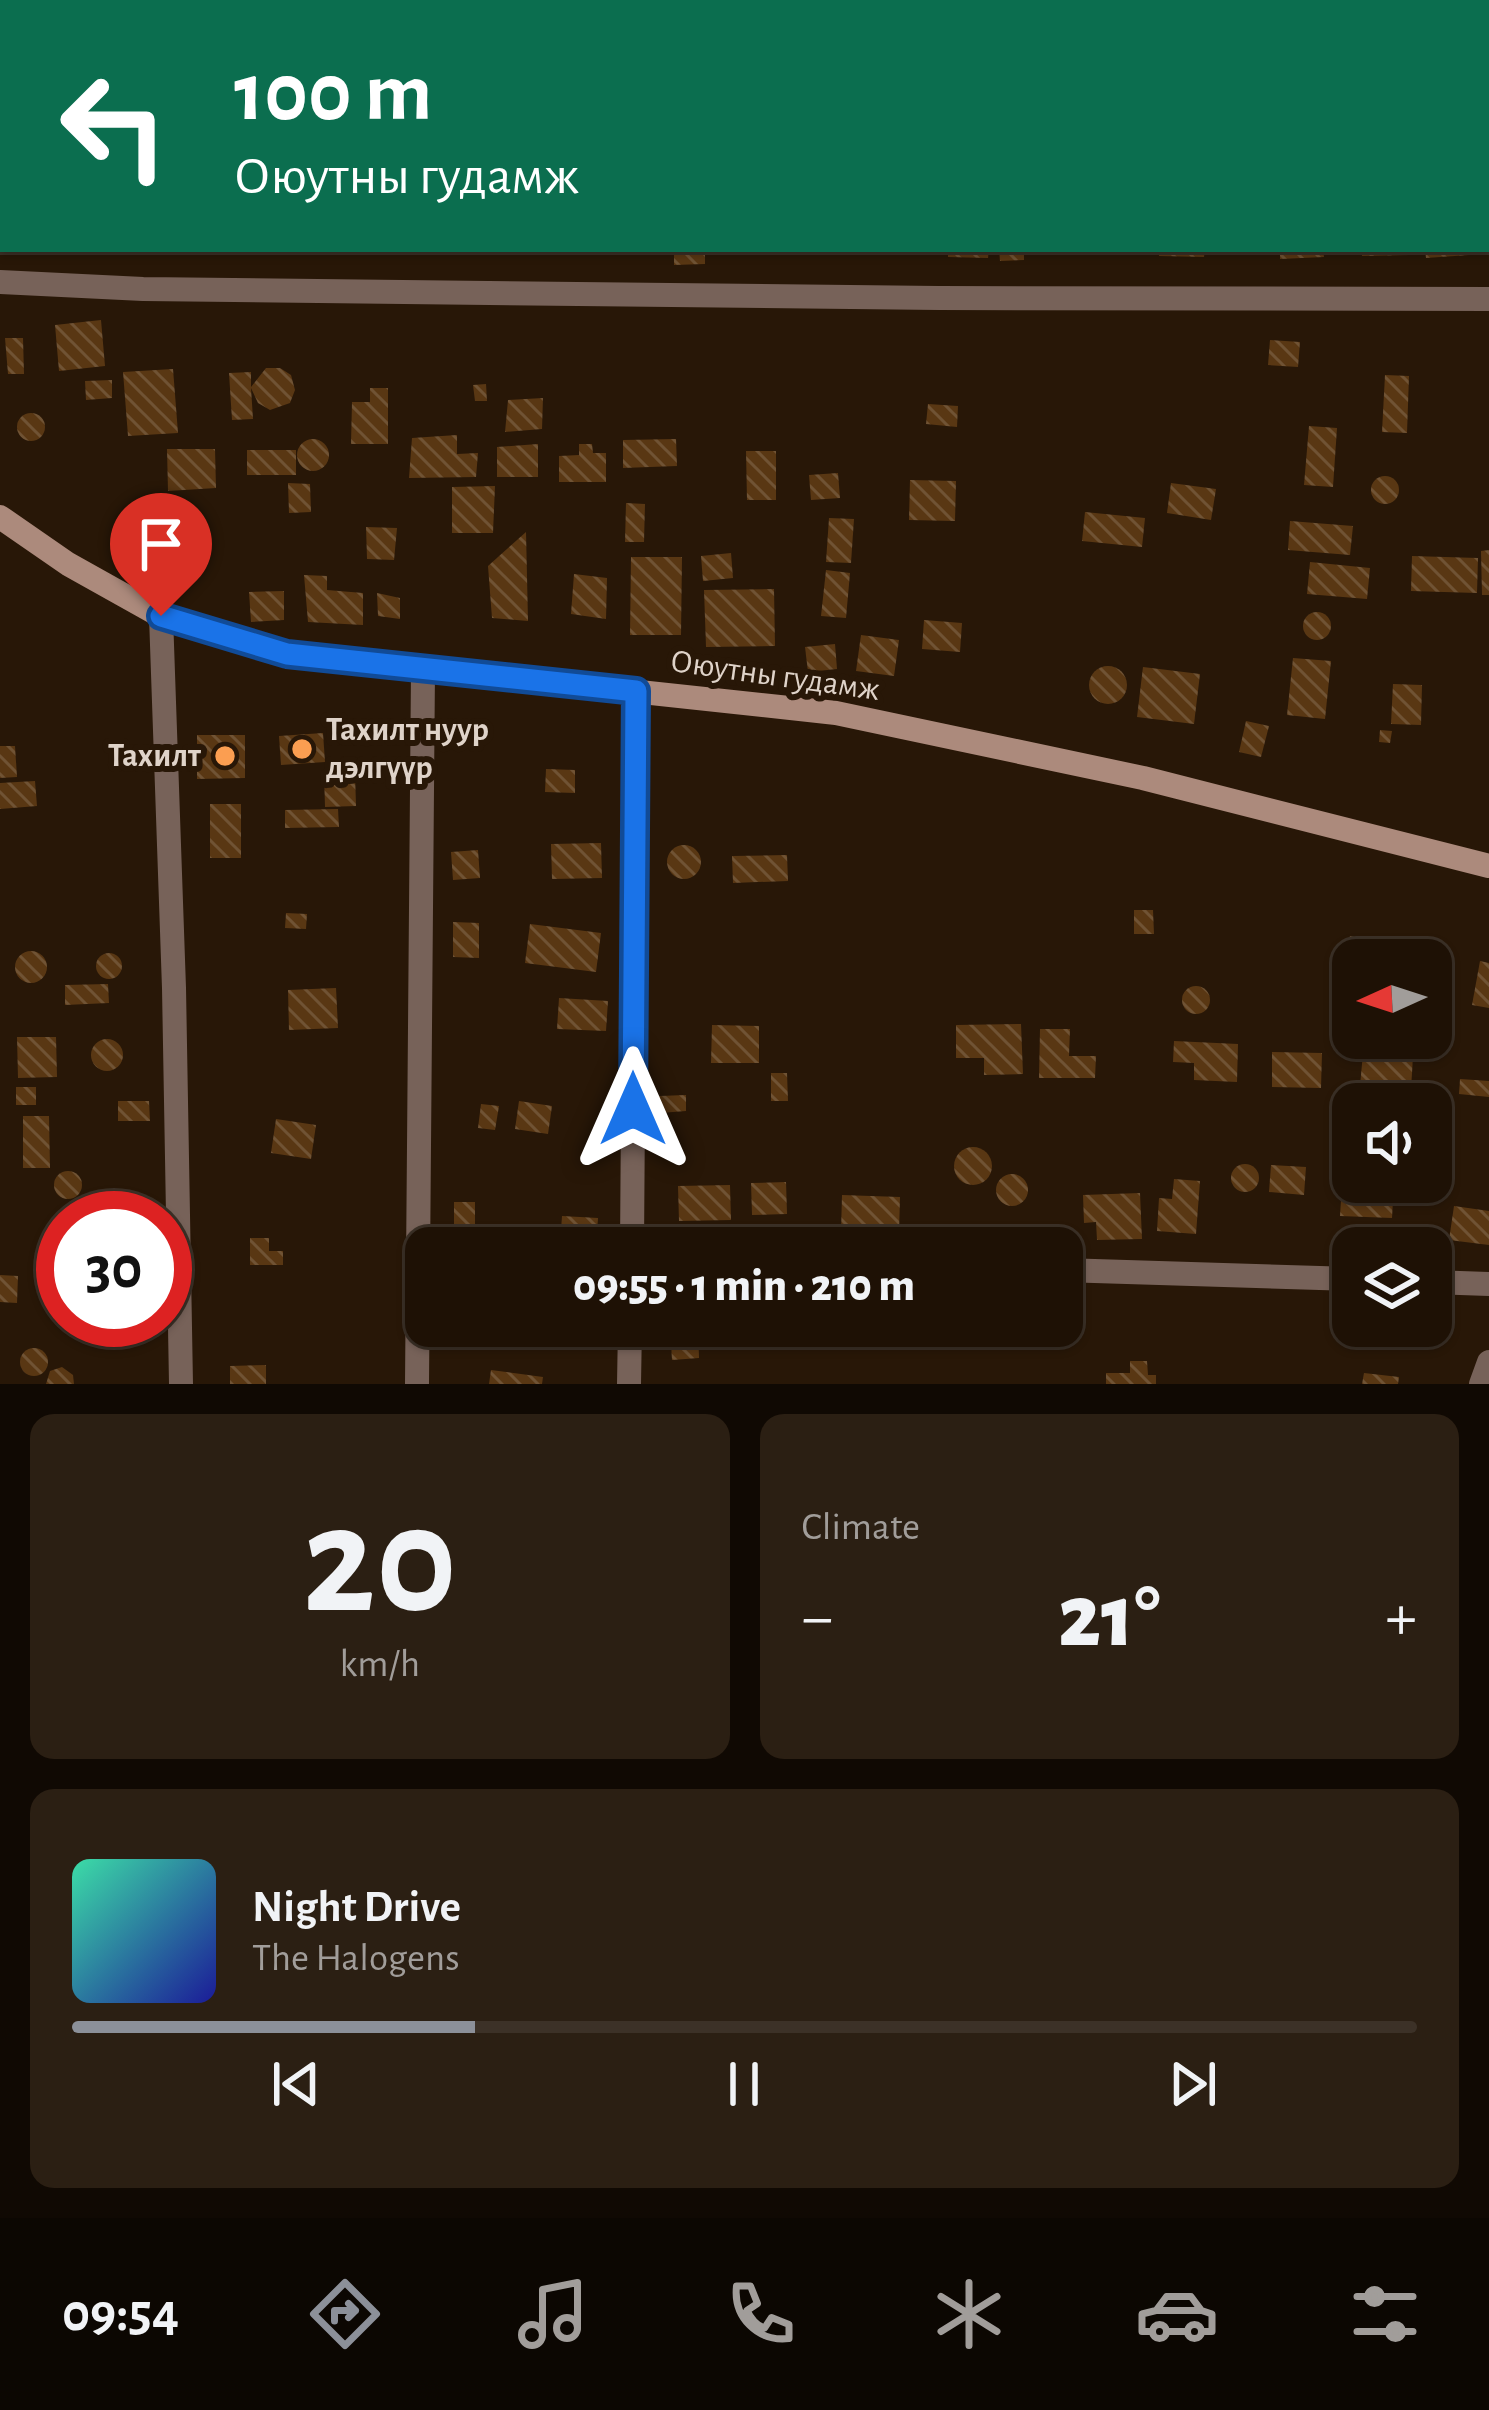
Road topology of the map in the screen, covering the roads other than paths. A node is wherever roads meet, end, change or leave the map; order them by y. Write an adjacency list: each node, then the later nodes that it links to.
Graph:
1 (0, 282): 2 (street)
2 (1489, 298)
3 (0, 517): 4 (street, Оюутны гудамж)
4 (161, 616): 5 (street, Оюутны гудамж); 15 (street)
5 (423, 670): 6 (street, Оюутны гудамж); 16 (street)
6 (636, 691): 7 (street, Оюутны гудамж); 8 (street)
7 (1489, 866)
8 (632, 1227)
9 (1083, 1271): 10 (street)
10 (1332, 1278)
11 (1452, 1283): 12 (street)
12 (1489, 1284)
13 (630, 1347): 17 (street)
14 (1489, 1362): 18 (street)
15 (181, 1384)
16 (417, 1384)
17 (629, 1384)
18 (1481, 1384)

